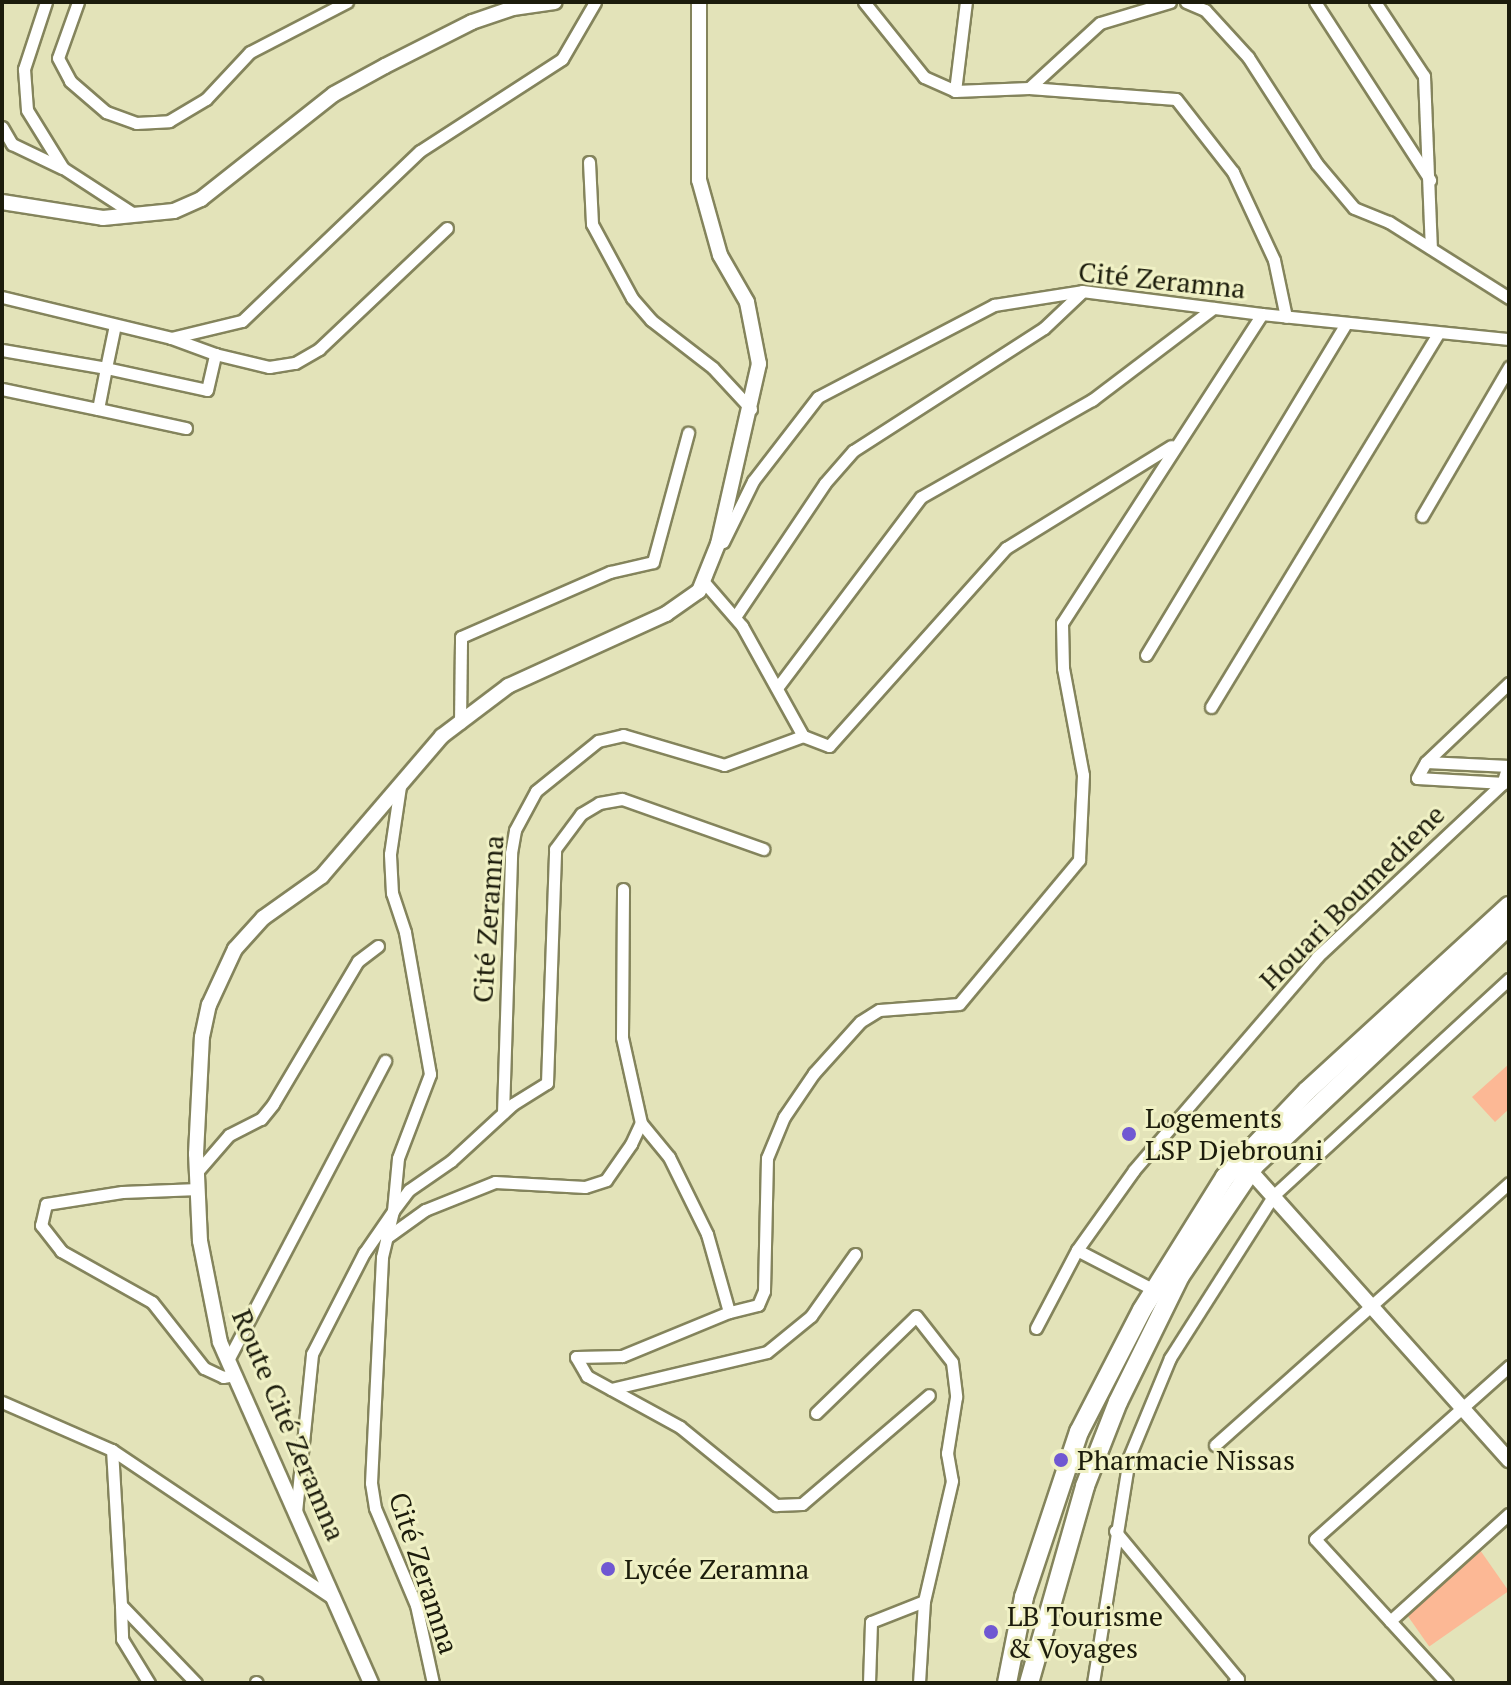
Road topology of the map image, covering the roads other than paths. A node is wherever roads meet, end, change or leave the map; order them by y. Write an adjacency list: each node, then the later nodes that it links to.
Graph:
1 (39, 2): 14 (street)
2 (46, 2): 14 (street)
3 (78, 2): 4 (street)
4 (347, 2)
5 (555, 2): 22 (street)
6 (595, 2): 34 (street)
7 (699, 2): 42 (street, Route Cité Zeramna)
8 (864, 2): 16 (street)
9 (966, 2): 16 (street)
10 (1170, 2): 15 (street)
11 (1186, 2): 24 (street)
12 (1315, 2): 20 (street)
13 (1375, 2): 20 (street)
14 (40, 20): 19 (street)
15 (1029, 88): 16 (street); 30 (street)
16 (955, 91)
17 (2, 127): 19 (street)
18 (589, 162): 42 (street)
19 (63, 168): 22 (street)
20 (1430, 180): 24 (street)
21 (2, 202): 22 (street)
22 (135, 215)
23 (447, 228): 37 (street)
24 (1431, 248): 27 (street)
25 (1082, 291): 28 (street, Cité Zeramna); 47 (street, Cité Zeramna); 48 (street)
26 (2, 297): 32 (street)
27 (1509, 298)
28 (1213, 308): 29 (street, Cité Zeramna); 51 (street)
29 (1262, 314): 30 (street); 45 (street, Cité Zeramna)
30 (1286, 317): 31 (street)
31 (1346, 324): 33 (street); 49 (street)
32 (115, 325): 34 (street); 39 (street)
33 (1438, 334): 35 (street); 54 (street)
34 (171, 338): 37 (street)
35 (1509, 339)
36 (2, 350): 39 (street)
37 (215, 354): 39 (street)
38 (1509, 367): 46 (street)
39 (106, 368): 41 (street)
40 (2, 389): 41 (street)
41 (98, 409): 43 (street)
42 (752, 410): 47 (street, Route Cité Zeramna)
43 (186, 428)
44 (688, 433): 55 (street)
45 (1178, 442): 56 (street); 81 (street, Cité Zeramna)
46 (1422, 516)
47 (703, 581): 48 (street); 55 (street, Route Cité Zeramna)
48 (735, 617): 51 (street)
49 (1146, 655)
50 (1509, 683): 52 (street)
51 (777, 688): 56 (street)
52 (1492, 695): 53 (street); 57 (street)
53 (1509, 695)
54 (1211, 707)
55 (460, 723): 60 (street, Route Cité Zeramna)
56 (803, 736): 68 (street, Cité Zeramna)
57 (1426, 762): 58 (street); 59 (street)
58 (1508, 766): 59 (street, Houari Boumediene)
59 (1506, 783): 77 (street, Houari Boumediene)
60 (400, 786): 71 (street, Route Cité Zeramna); 75 (street)
61 (763, 849): 68 (street, Cité Zeramna)
62 (623, 889): 69 (street)
63 (1509, 906): 70 (highway)
64 (1509, 926): 70 (highway)
65 (378, 946): 71 (street)
66 (1509, 979): 74 (street)
67 (385, 1061): 83 (street)
68 (503, 1113): 75 (street, Cité Zeramna)
69 (641, 1123): 76 (street); 81 (street)
70 (1246, 1165): 74 (street); 79 (highway)
71 (197, 1172): 73 (street, Route Cité Zeramna)
72 (1509, 1183): 80 (street)
73 (198, 1189): 83 (street, Route Cité Zeramna); 85 (street)
74 (1274, 1195): 80 (street); 96 (street)
75 (393, 1211): 76 (street, Cité Zeramna); 94 (street, Cité Zeramna)
76 (386, 1238): 105 (street, Cité Zeramna)
77 (1077, 1250): 79 (street); 82 (street, Houari Boumediene)
78 (855, 1254): 86 (street)
79 (1161, 1294): 108 (highway); 109 (highway)
80 (1372, 1306): 89 (street); 91 (street)
81 (729, 1312): 86 (street, Cité Zeramna)
82 (1036, 1328)
83 (228, 1360): 85 (street, Route Cité Zeramna)
84 (1509, 1366): 89 (street)
85 (235, 1375): 94 (street, Route Cité Zeramna)
86 (611, 1389): 87 (street, Cité Zeramna)
87 (929, 1395)
88 (2, 1402): 92 (street)
89 (1462, 1407): 93 (street); 100 (street)
90 (816, 1413): 97 (street)
91 (1215, 1445)
92 (112, 1450): 98 (street); 99 (street)
93 (1509, 1460)
94 (296, 1513): 98 (street, Route Cité Zeramna)
95 (1509, 1514): 100 (street)
96 (1115, 1531): 101 (street); 110 (street)
97 (924, 1601): 106 (street); 107 (street)
98 (338, 1602): 104 (street, Route Cité Zeramna)
99 (121, 1605): 102 (street); 103 (street)
100 (1390, 1621): 111 (street)
101 (1238, 1682)
102 (149, 1683)
103 (196, 1683)
104 (371, 1683)
105 (433, 1683)
106 (869, 1683)
107 (919, 1683)
108 (1007, 1683)
109 (1029, 1683)
110 (1093, 1683)
111 (1447, 1683)

